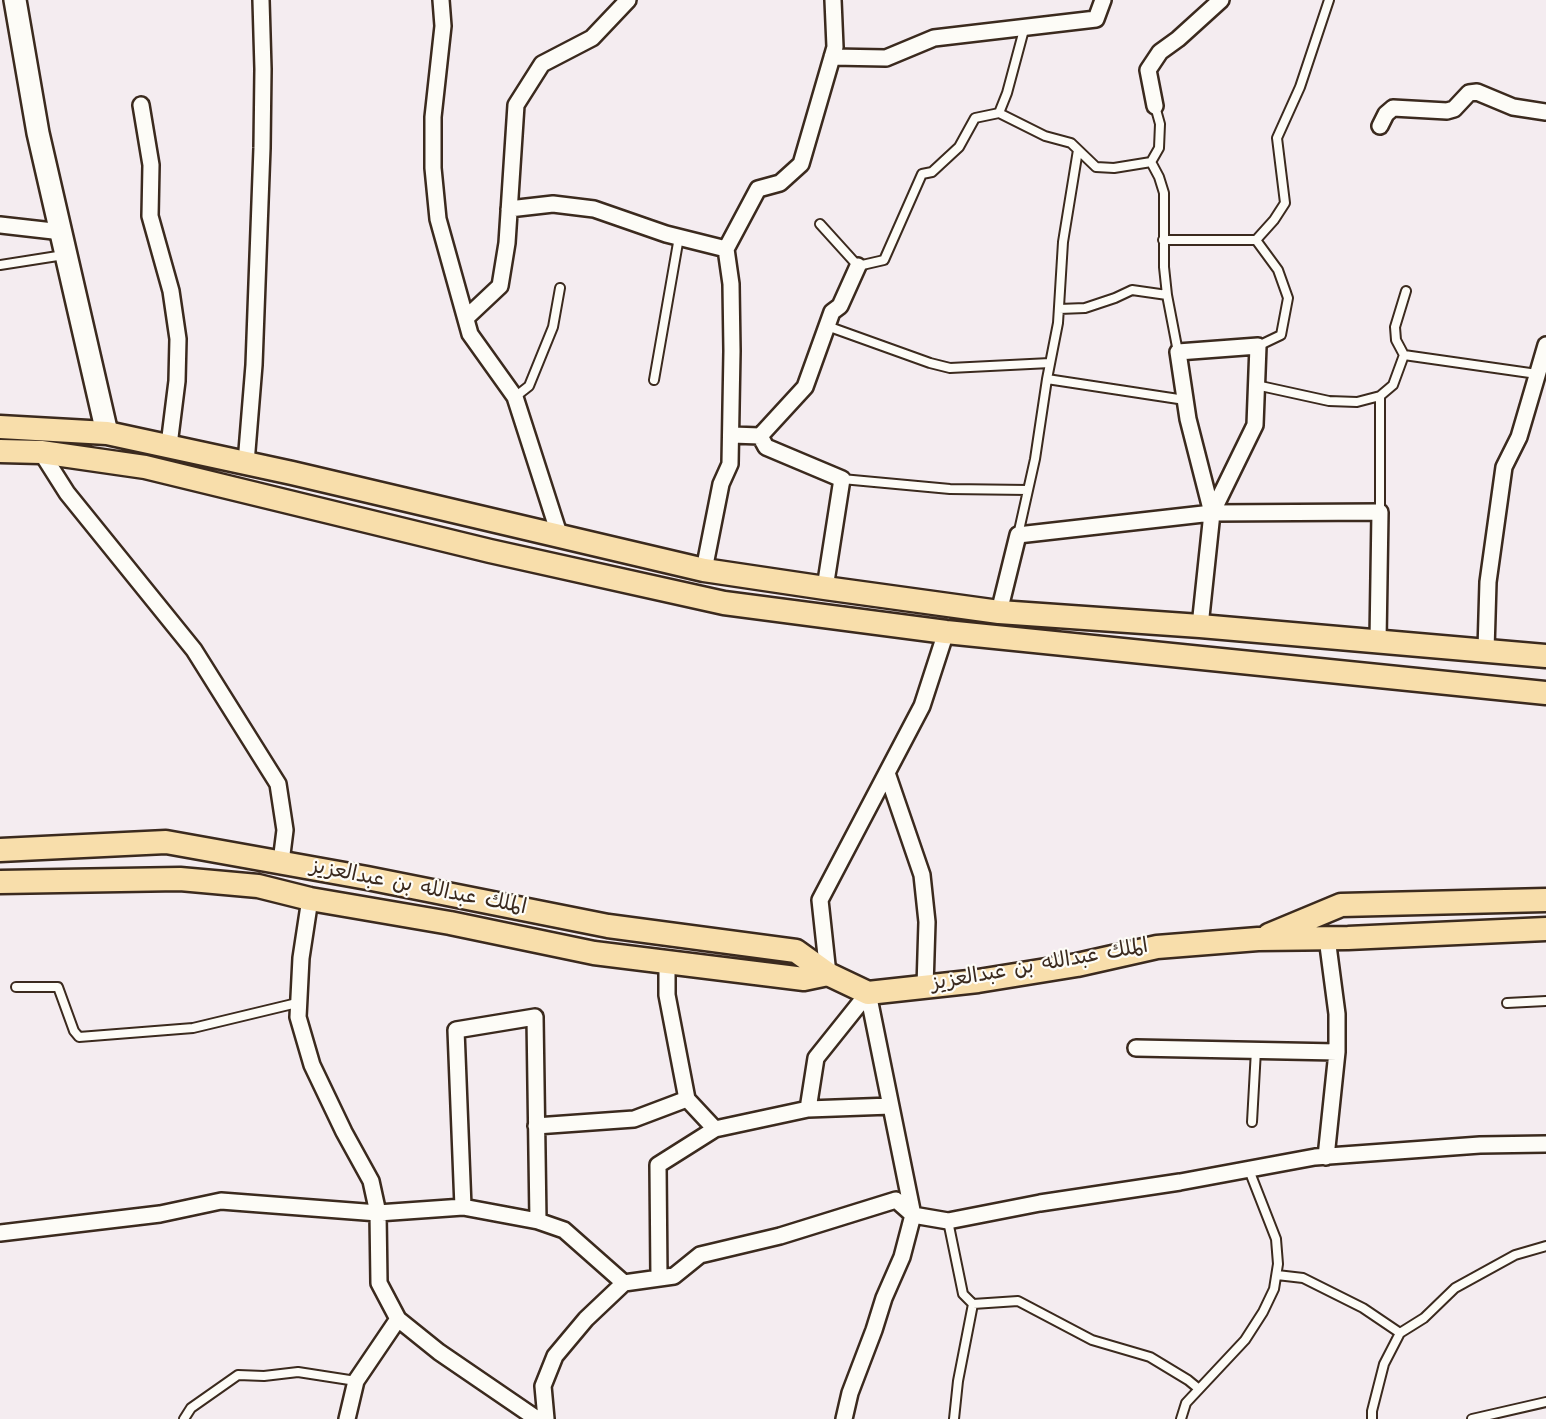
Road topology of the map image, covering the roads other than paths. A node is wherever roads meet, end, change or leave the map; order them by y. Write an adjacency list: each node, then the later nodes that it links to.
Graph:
1 (15, 0): 21 (street)
2 (261, 0): 55 (street)
3 (441, 0): 33 (street)
4 (628, 0): 18 (street)
5 (833, 0): 10 (street)
6 (1103, 0): 9 (street)
7 (1221, 0): 12 (street)
8 (1329, 0): 24 (lane)
9 (1025, 26): 10 (street); 14 (lane)
10 (832, 57): 25 (street)
11 (141, 105): 52 (street)
12 (1155, 106): 17 (lane)
13 (1546, 112): 15 (street)
14 (999, 113): 16 (lane); 28 (lane)
15 (1380, 126)
16 (1078, 150): 17 (lane); 32 (lane)
17 (1151, 162): 23 (lane)
18 (509, 209): 22 (street); 33 (street)
19 (820, 224): 28 (lane)
20 (0, 225): 21 (street)
21 (62, 232): 26 (street)
22 (680, 237): 25 (street); 41 (lane)
23 (1163, 240): 24 (lane); 31 (lane)
24 (1256, 240): 36 (lane)
25 (726, 249): 50 (street)
26 (66, 255): 27 (lane); 49 (street)
27 (0, 265)
28 (858, 266): 34 (street)
29 (560, 288): 45 (lane)
30 (1406, 291): 38 (lane)
31 (1167, 295): 32 (lane); 37 (lane)
32 (1059, 309): 39 (lane)
33 (466, 318): 45 (street)
34 (827, 326): 39 (lane); 51 (street)
35 (1546, 345): 40 (street)
36 (1258, 346): 37 (street); 43 (street)
37 (1178, 352): 46 (street)
38 (1404, 355): 40 (lane); 44 (lane)
39 (1050, 363): 42 (lane)
40 (1537, 374): 69 (street)
41 (654, 380)
42 (1047, 380): 46 (lane); 57 (lane)
43 (1256, 385): 44 (lane); 59 (street)
44 (1380, 396): 58 (lane)
45 (514, 397): 61 (street)
46 (1185, 400): 59 (street)
47 (0, 427): 48 (main road)
48 (39, 428): 49 (main road); 54 (main road)
49 (107, 433): 52 (main road)
50 (732, 435): 51 (street); 62 (street)
51 (760, 436): 56 (street)
52 (169, 445): 55 (main road)
53 (0, 451): 54 (main road)
54 (41, 452): 67 (main road); 74 (street)
55 (246, 463): 61 (main road)
56 (842, 479): 57 (lane); 63 (street)
57 (1028, 490): 60 (lane)
58 (1380, 512): 59 (street); 68 (street)
59 (1212, 513): 60 (street); 66 (street)
60 (1018, 536): 65 (street)
61 (560, 537): 62 (main road)
62 (704, 570): 63 (main road)
63 (825, 588): 64 (main road)
64 (947, 605): 65 (main road); 67 (main road)
65 (999, 612): 66 (main road)
66 (1200, 626): 68 (main road)
67 (946, 632): 71 (main road); 72 (street)
68 (1378, 641): 69 (main road)
69 (1486, 650): 70 (main road)
70 (1546, 656)
71 (1546, 693)
72 (886, 773): 82 (street); 84 (street)
73 (0, 850): 74 (main road, الملك عبدالله بن عبدالعزيز)
74 (281, 862): 82 (main road, الملك عبدالله بن عبدالعزيز)
75 (0, 882): 76 (main road, الملك عبدالله بن عبدالعزيز)
76 (310, 899): 81 (main road, الملك عبدالله بن عبدالعزيز); 87 (street)
77 (1546, 900): 80 (main road, الملك عبدالله بن عبدالعزيز)
78 (1546, 930): 79 (main road, الملك عبدالله بن عبدالعزيز)
79 (1327, 938): 80 (main road, الملك عبدالله بن عبدالعزيز); 91 (street)
80 (1257, 939): 84 (main road, الملك عبدالله بن عبدالعزيز)
81 (667, 962): 82 (main road, الملك عبدالله بن عبدالعزيز); 92 (street)
82 (828, 974): 85 (main road, الملك عبدالله بن عبدالعزيز)
83 (16, 987): 87 (lane)
84 (925, 987): 85 (main road, الملك عبدالله بن عبدالعزيز)
85 (867, 993): 93 (street); 94 (street)
86 (1546, 1001): 88 (lane)
87 (297, 1003): 102 (street)
88 (1507, 1003)
89 (1136, 1048): 90 (street)
90 (1256, 1050): 91 (street); 95 (lane)
91 (1337, 1052): 99 (street)
92 (687, 1099): 96 (street); 97 (street)
93 (891, 1106): 94 (street); 103 (street)
94 (808, 1109): 97 (street)
95 (1252, 1122)
96 (536, 1126): 101 (street); 104 (street)
97 (715, 1129): 109 (street)
98 (1546, 1144): 99 (street)
99 (1326, 1156): 100 (street)
100 (1249, 1170): 105 (street); 108 (lane)
101 (463, 1207): 102 (street); 104 (street)
102 (378, 1213): 106 (street); 112 (street)
103 (913, 1215): 105 (street); 109 (street); 121 (street)
104 (538, 1221): 110 (street)
105 (948, 1221): 111 (lane)
106 (0, 1233)
107 (1546, 1246): 113 (lane)
108 (1277, 1275): 113 (lane); 115 (lane)
109 (659, 1278): 110 (street)
110 (624, 1283): 120 (street)
111 (973, 1304): 115 (lane); 122 (lane)
112 (398, 1319): 114 (street); 119 (street)
113 (1400, 1333): 124 (lane)
114 (356, 1382): 117 (lane); 118 (street)
115 (1199, 1389): 123 (lane)
116 (1546, 1402): 125 (lane)
117 (184, 1419)
118 (348, 1419)
119 (537, 1419)
120 (546, 1419)
121 (844, 1419)
122 (954, 1419)
123 (1181, 1419)
124 (1372, 1419)
125 (1472, 1419)

